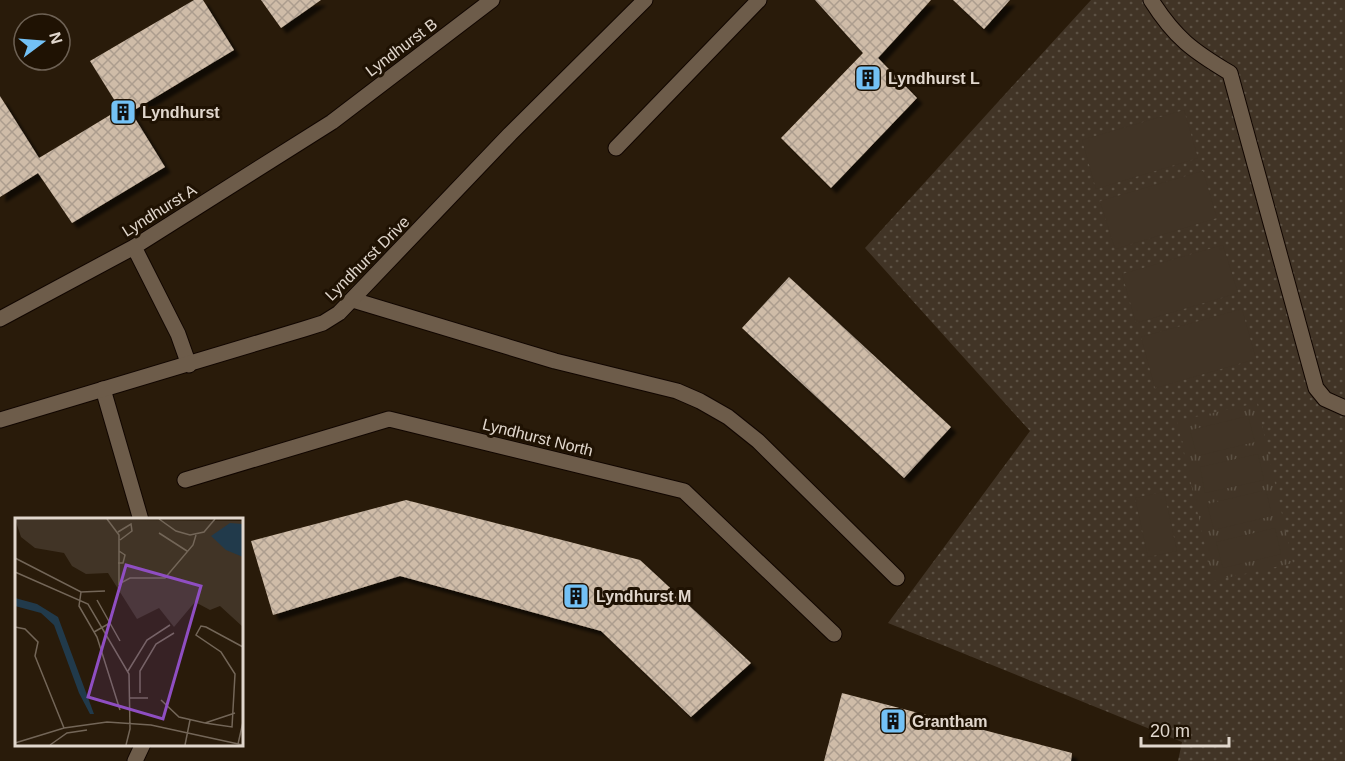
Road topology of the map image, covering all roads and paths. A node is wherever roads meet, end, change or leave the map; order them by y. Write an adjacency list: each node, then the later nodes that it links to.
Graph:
1 (492, 0): 5 (street, Lyndhurst B)
2 (645, 0): 8 (street, Lyndhurst Drive)
3 (1151, 0): 12 (street)
4 (753, 2): 6 (street)
5 (332, 122): 7 (street, Lyndhurst A)
6 (616, 148)
7 (134, 248): 9 (street, Lyndhurst A); 10 (street)
8 (353, 300): 10 (street, Lyndhurst Drive); 16 (street)
9 (0, 319)
10 (189, 365): 11 (street, Lyndhurst Drive)
11 (103, 389): 13 (street, Lyndhurst Drive); 15 (street)
12 (1345, 408)
13 (0, 420)
14 (184, 480): 17 (street, Lyndhurst North)
15 (141, 518)
16 (897, 578)
17 (834, 634)
18 (142, 746): 19 (street)
19 (135, 761)

